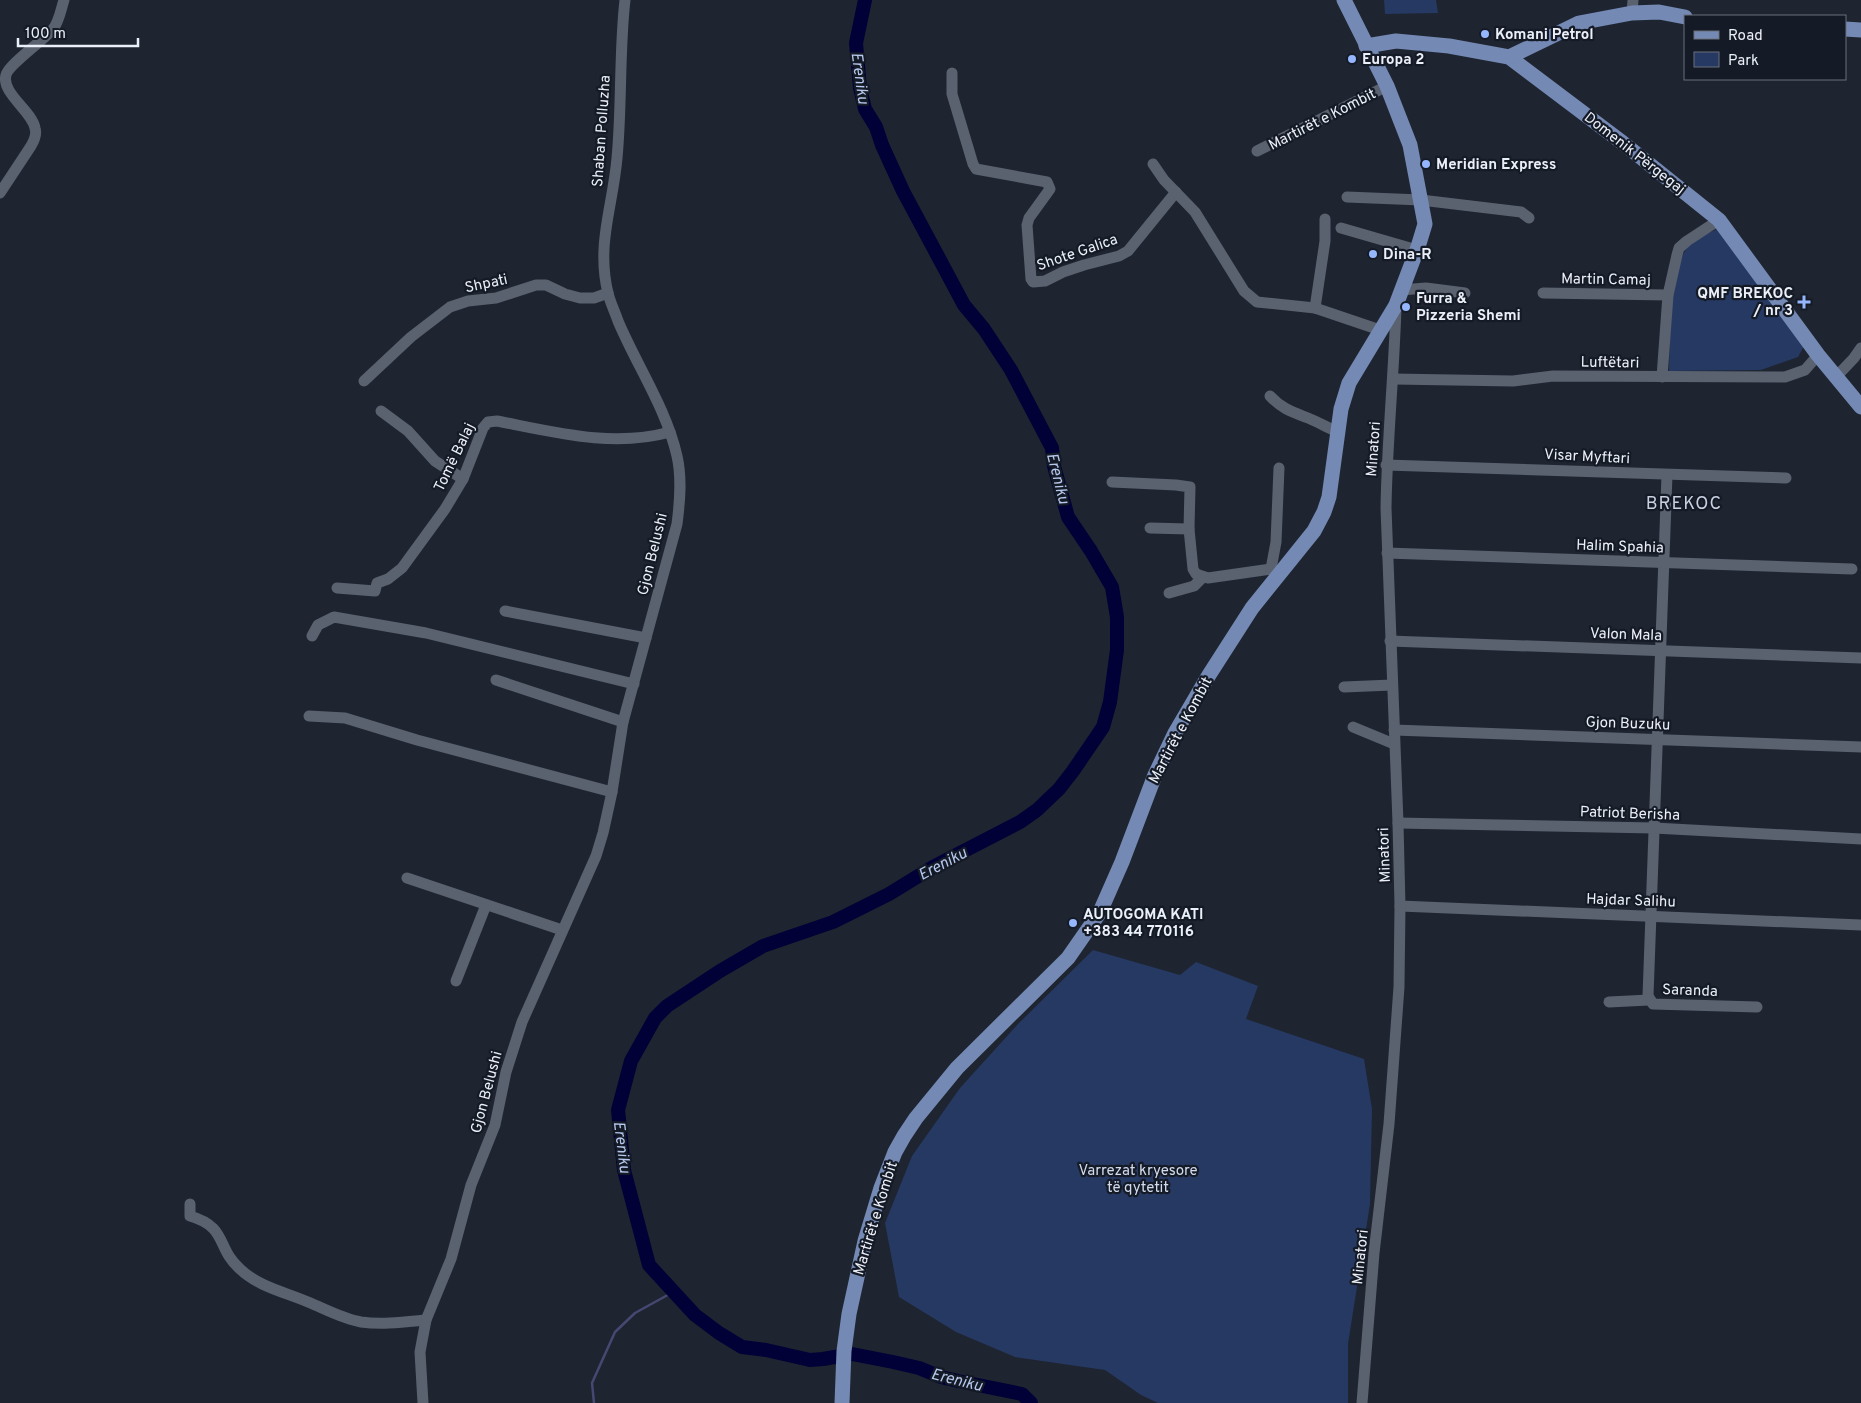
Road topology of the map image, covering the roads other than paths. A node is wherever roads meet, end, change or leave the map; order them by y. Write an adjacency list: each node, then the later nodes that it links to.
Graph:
1 (64, 0): 15 (street)
2 (624, 0): 24 (street, Shaban Polluzha)
3 (1344, 0): 8 (main road, Martirët e Kombit)
4 (1632, 7): 5 (main road); 9 (main road)
5 (1684, 17)
6 (1846, 29): 7 (main road)
7 (1861, 30)
8 (1366, 46): 9 (main road, Domenik Përgegaj); 11 (main road, Martirët e Kombit)
9 (1509, 57): 20 (main road, Domenik Përgegaj)
10 (952, 73): 14 (street, Shote Galica)
11 (1387, 86): 12 (street, Martirët e Kombit); 17 (main road, Martirët e Kombit)
12 (1257, 151)
13 (1153, 164): 14 (street)
14 (1176, 192): 29 (street)
15 (0, 193)
16 (1348, 197): 17 (street)
17 (1421, 200): 18 (street); 22 (main road, Martirët e Kombit)
18 (1529, 218)
19 (1325, 220): 29 (street)
20 (1719, 220): 27 (street, Martin Camaj); 32 (main road, Domenik Përgegaj)
21 (1342, 228): 22 (street)
22 (1417, 250): 23 (main road, Martirët e Kombit)
23 (1402, 290): 25 (street); 28 (main road, Martirët e Kombit)
24 (608, 293): 36 (street, Shpati); 40 (street, Gjon Belushi)
25 (1465, 293)
26 (1543, 293): 27 (street, Martin Camaj)
27 (1668, 295): 33 (street, Martin Camaj)
28 (1396, 305): 30 (main road, Martirët e Kombit); 35 (street, Minatori)
29 (1315, 308): 30 (street)
30 (1380, 330): 41 (main road, Martirët e Kombit)
31 (1861, 348): 34 (street)
32 (1818, 355): 33 (street, Luftëtari); 34 (main road, Domenik Përgegaj)
33 (1662, 377): 35 (street, Luftëtari)
34 (1836, 377): 38 (main road, Domenik Përgegaj)
35 (1393, 379): 42 (street, Minatori)
36 (364, 381)
37 (1270, 396): 41 (street)
38 (1861, 407)
39 (381, 411): 46 (street)
40 (670, 432): 46 (street, Tomë Balaj); 59 (street, Gjon Belushi)
41 (1338, 432): 53 (main road, Martirët e Kombit)
42 (1386, 465): 44 (street, Visar Myftari); 50 (street, Minatori)
43 (1279, 468): 53 (street)
44 (1667, 475): 45 (street, Visar Myftari); 51 (street, Saranda)
45 (1786, 478)
46 (463, 479): 55 (street, Tomë Balaj)
47 (1112, 482): 49 (street)
48 (1150, 528): 49 (street)
49 (1189, 529): 54 (street)
50 (1387, 553): 51 (street, Halim Spahia); 60 (street, Minatori)
51 (1664, 563): 52 (street, Halim Spahia); 61 (street, Saranda)
52 (1852, 569)
53 (1275, 571): 54 (street); 91 (main road, Martirët e Kombit)
54 (1203, 577): 56 (street)
55 (337, 588)
56 (1169, 593)
57 (505, 611): 59 (street)
58 (312, 636): 64 (street)
59 (646, 638): 64 (street, Gjon Belushi)
60 (1390, 641): 61 (street, Valon Mala); 65 (street, Minatori)
61 (1661, 651): 62 (street, Valon Mala); 71 (street, Saranda)
62 (1861, 658)
63 (496, 680): 68 (street)
64 (634, 684): 68 (street, Gjon Belushi)
65 (1392, 685): 66 (street); 70 (street, Minatori)
66 (1344, 687)
67 (309, 716): 74 (street)
68 (623, 722): 74 (street, Gjon Belushi)
69 (1353, 727): 72 (street)
70 (1394, 730): 71 (street, Gjon Buzuku); 72 (street, Minatori)
71 (1657, 740): 73 (street, Gjon Buzuku); 76 (street, Saranda)
72 (1394, 744): 75 (street, Minatori)
73 (1861, 747)
74 (612, 792): 83 (street, Gjon Belushi)
75 (1398, 823): 76 (street, Patriot Berisha); 80 (street, Minatori)
76 (1654, 828): 77 (street, Patriot Berisha); 81 (street, Saranda)
77 (1861, 839)
78 (407, 878): 79 (street)
79 (486, 905): 83 (street); 84 (street)
80 (1400, 906): 81 (street, Hajdar Salihu); 92 (street, Minatori)
81 (1651, 915): 82 (street, Hajdar Salihu); 85 (street, Saranda)
82 (1861, 925)
83 (562, 930): 89 (street, Gjon Belushi)
84 (456, 982)
85 (1649, 1000): 86 (street); 87 (street, Saranda)
86 (1610, 1002)
87 (1757, 1007)
88 (190, 1204): 89 (street)
89 (426, 1320): 90 (street, Gjon Belushi)
90 (423, 1403)
91 (842, 1403)
92 (1362, 1403)

